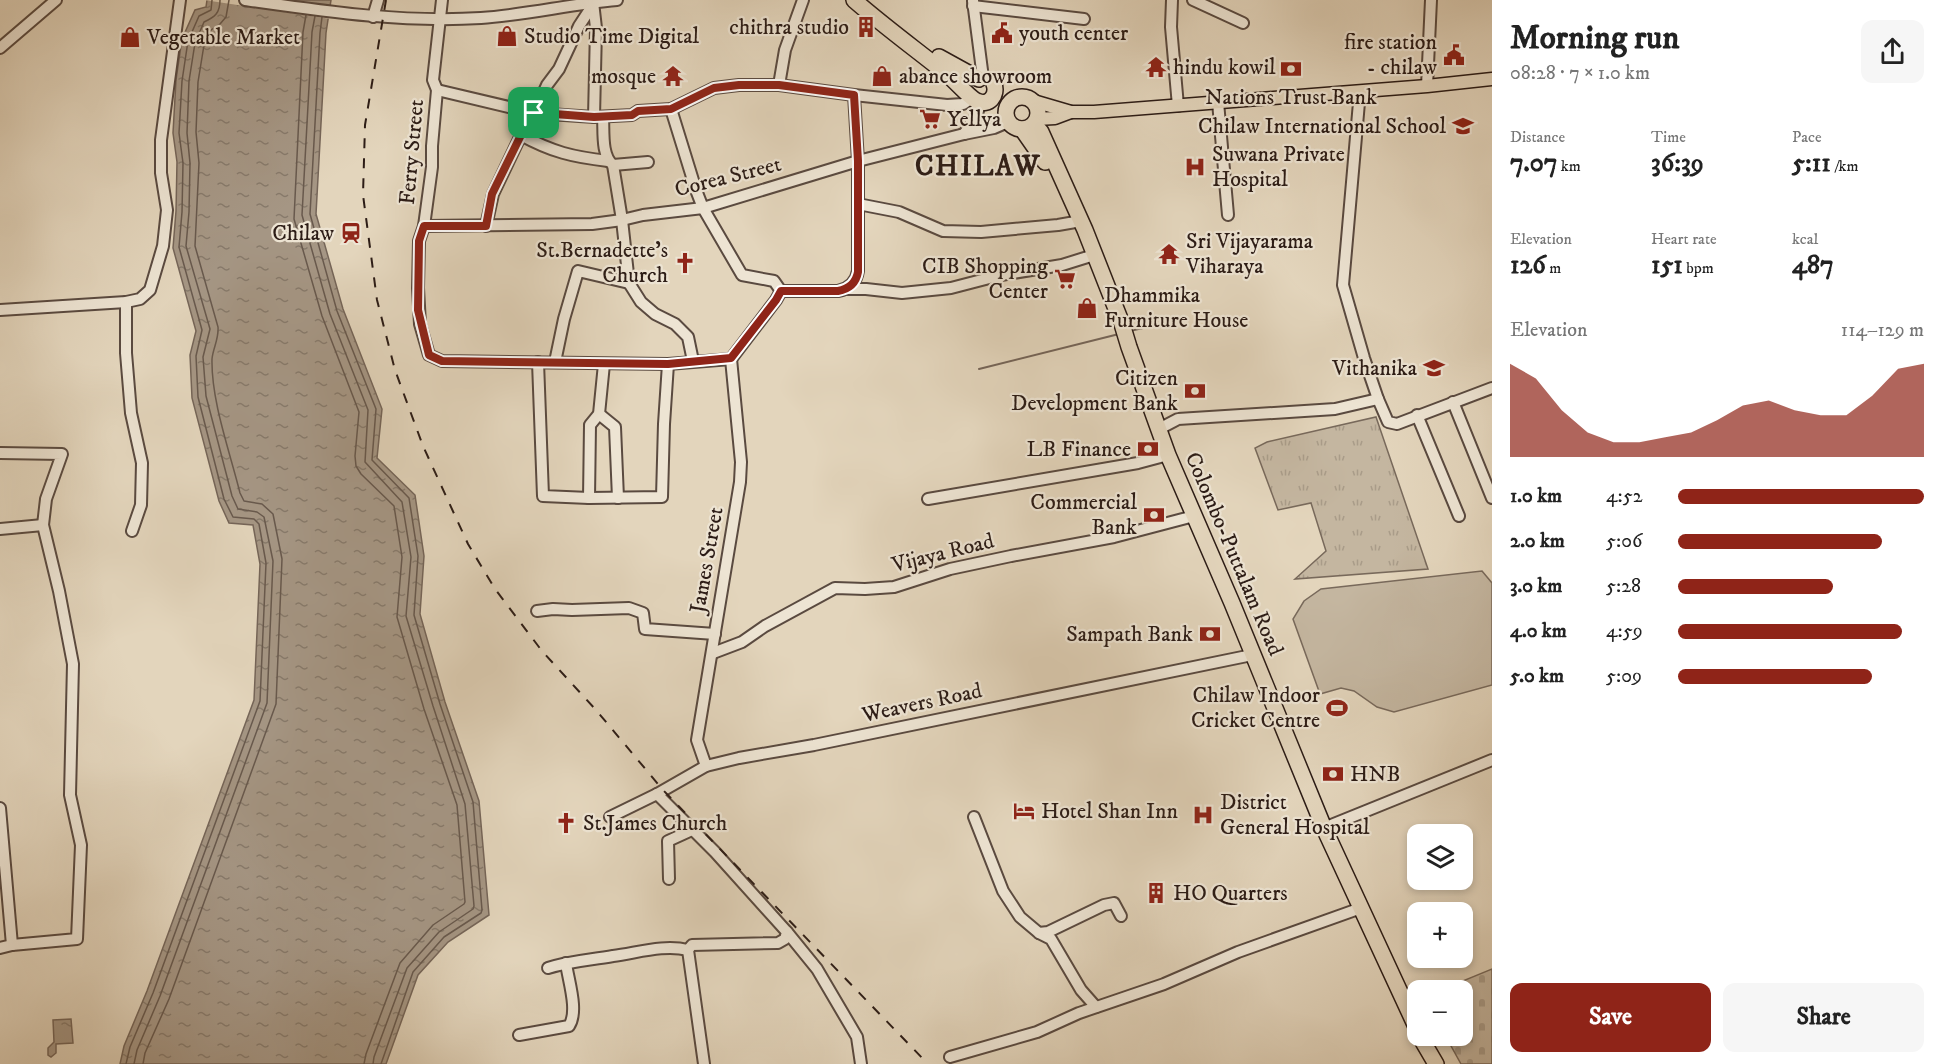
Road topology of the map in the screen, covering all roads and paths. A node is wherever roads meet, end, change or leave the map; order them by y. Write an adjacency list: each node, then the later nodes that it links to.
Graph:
1 (56, 0): 19 (street)
2 (180, 0): 52 (street)
3 (244, 0): 15 (street)
4 (378, 0): 15 (street)
5 (442, 0): 16 (street, Ferry Street)
6 (616, 0): 13 (street)
7 (802, 0): 22 (street)
8 (854, 0): 28 (highway)
9 (870, 0): 21 (highway)
10 (1172, 0): 30 (street)
11 (1193, 0): 18 (street)
12 (1431, 0): 23 (street)
13 (595, 1): 16 (street); 33 (street); 34 (street)
14 (973, 3): 17 (street); 21 (street)
15 (373, 17): 16 (street)
16 (439, 19): 24 (street, Ferry Street)
17 (1084, 19)
18 (1243, 23)
19 (0, 48)
20 (1492, 78): 23 (main road)
21 (985, 80): 27 (highway); 28 (highway); 28 (highway)
22 (779, 85): 26 (street); 31 (street)
23 (1427, 86): 25 (main road)
24 (437, 90): 33 (street); 46 (street, Ferry Street)
25 (1360, 91): 29 (main road); 61 (street)
26 (854, 95): 28 (street); 38 (street)
27 (1024, 99): 32 (main road); 35 (highway, Colombo-Puttalam Road); 35 (highway)
28 (976, 100): 36 (street)
29 (1218, 102): 30 (main road); 43 (street)
30 (1178, 106): 32 (main road)
31 (671, 109): 34 (street); 42 (street)
32 (1071, 112): 35 (main road)
33 (531, 113): 34 (street); 37 (street)
34 (599, 117): 40 (street)
35 (1025, 123): 36 (street, Corea Street); 45 (highway, Colombo-Puttalam Road)
36 (964, 134): 38 (street, Corea Street)
37 (521, 135): 40 (street); 47 (street)
38 (858, 161): 41 (street); 42 (street, Corea Street)
39 (648, 162): 40 (street)
40 (610, 163): 44 (street)
41 (858, 204): 45 (street); 50 (street)
42 (703, 208): 44 (street, Corea Street); 51 (street)
43 (1228, 215)
44 (622, 220): 47 (street, Corea Street); 49 (street)
45 (1081, 221): 48 (highway, Colombo-Puttalam Road)
46 (424, 226): 47 (street, Corea Street); 56 (street, Ferry Street)
47 (486, 226)
48 (1094, 255): 50 (street); 65 (highway, Colombo-Puttalam Road)
49 (629, 284): 55 (street); 57 (street)
50 (846, 289): 51 (street)
51 (781, 291): 54 (street)
52 (126, 302): 53 (street); 76 (street)
53 (0, 310)
54 (731, 358): 55 (street, Ferry Street); 78 (street, James Street)
55 (693, 361): 59 (street, Ferry Street)
56 (538, 362): 57 (street, Ferry Street); 68 (street)
57 (555, 362): 58 (street, Ferry Street)
58 (604, 364): 59 (street, Ferry Street); 63 (street)
59 (668, 364): 69 (street)
60 (1492, 387): 62 (street)
61 (1378, 399): 64 (street); 65 (street)
62 (1453, 402): 64 (street); 70 (street)
63 (599, 414): 68 (street); 69 (street)
64 (1417, 415): 73 (street)
65 (1159, 429): 67 (highway, Colombo-Puttalam Road)
66 (0, 453): 74 (street)
67 (1168, 454): 71 (street); 72 (highway, Colombo-Puttalam Road)
68 (589, 498): 69 (street)
69 (618, 498)
70 (1492, 498)
71 (928, 499)
72 (1194, 516): 79 (street, Vijaya Road); 80 (highway, Colombo-Puttalam Road)
73 (1460, 516)
74 (43, 525): 75 (street); 94 (street)
75 (0, 529)
76 (132, 531)
77 (537, 611): 78 (street)
78 (715, 633): 79 (street, James Street)
79 (713, 653): 82 (street, James Street)
80 (1252, 655): 82 (street, Weavers Road); 87 (highway, Colombo-Puttalam Road)
81 (1492, 760): 87 (street)
82 (706, 766): 83 (street, Weavers Road)
83 (657, 794): 85 (street, Weavers Road); 88 (street)
84 (0, 808): 94 (street)
85 (610, 817)
86 (974, 817): 93 (street)
87 (1324, 828): 90 (highway, Colombo-Puttalam Road)
88 (693, 830): 89 (street); 92 (street)
89 (669, 879)
90 (1361, 908): 99 (street); 100 (highway, Colombo-Puttalam Road)
91 (1121, 916): 93 (street)
92 (787, 932): 96 (street); 105 (street)
93 (1039, 933): 99 (street)
94 (12, 945): 95 (street)
95 (0, 948)
96 (688, 950): 97 (street); 104 (street)
97 (566, 963): 98 (street); 101 (street)
98 (548, 968)
99 (1096, 1007): 103 (street)
100 (1407, 1009)
101 (519, 1035)
102 (1426, 1046): 106 (highway, Colombo-Puttalam Road)
103 (950, 1057)
104 (704, 1064)
105 (861, 1064)
106 (1436, 1064)

